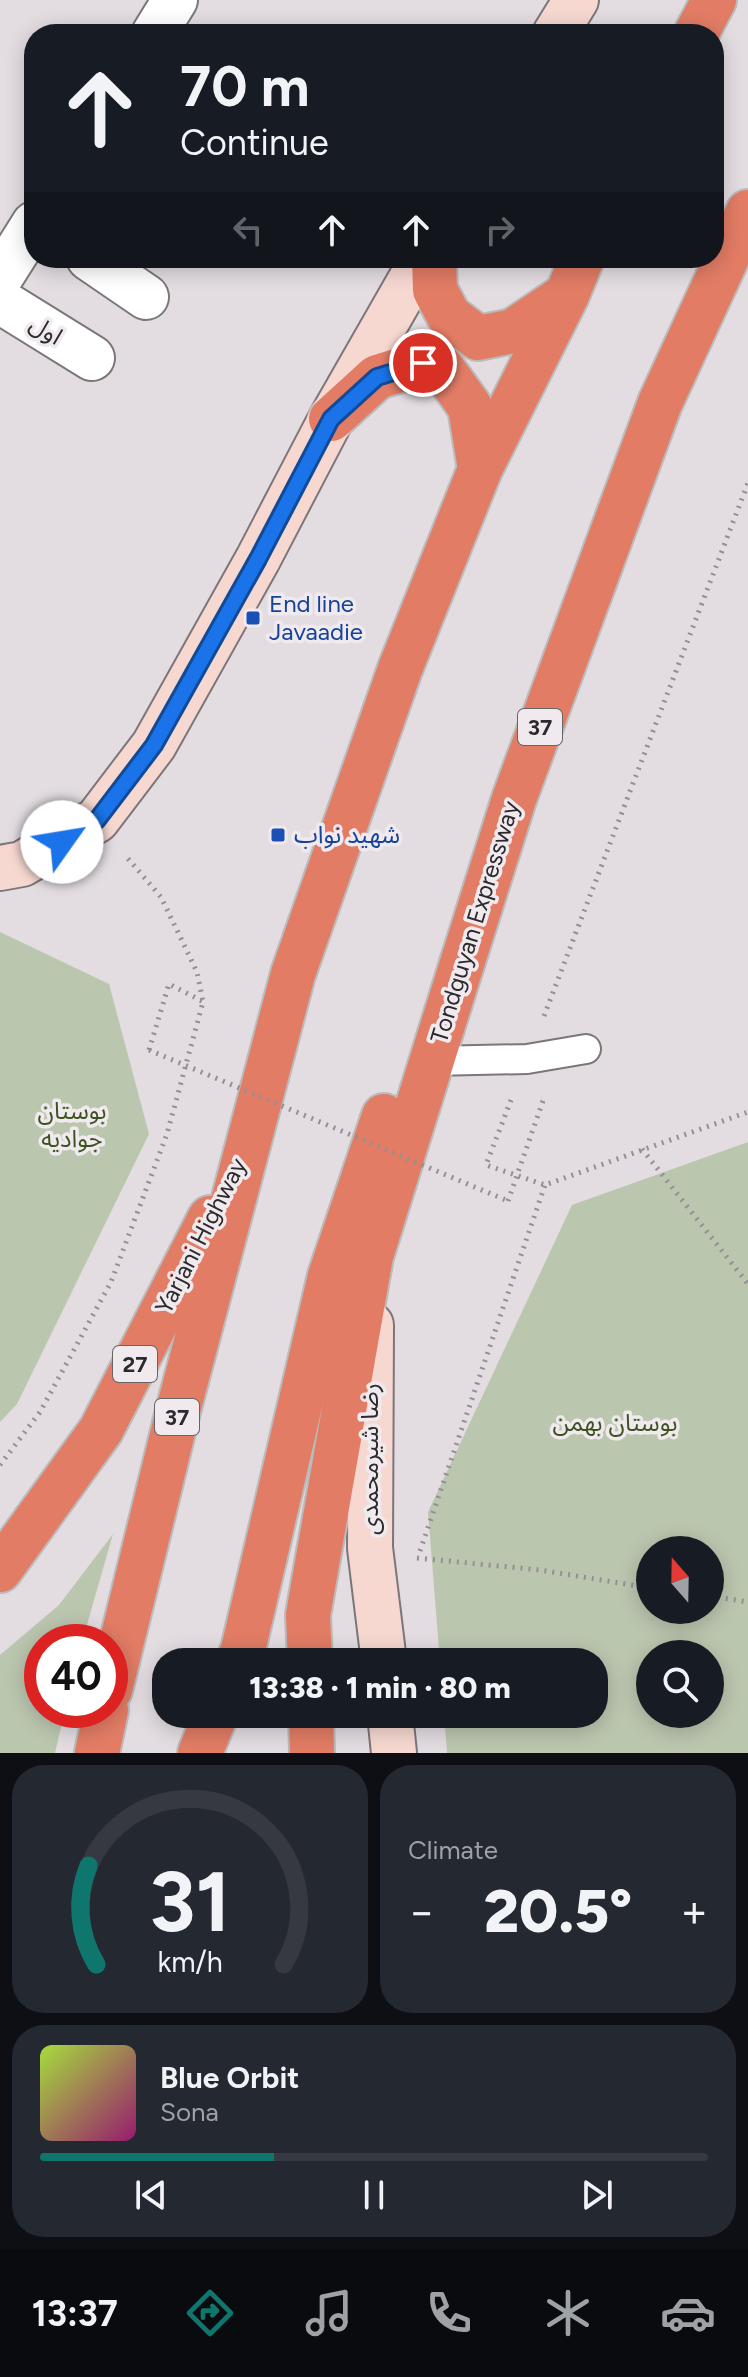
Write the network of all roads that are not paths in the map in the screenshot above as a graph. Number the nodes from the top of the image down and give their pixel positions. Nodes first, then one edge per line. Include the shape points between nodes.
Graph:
1 (175, 0) edge
2 (576, 0) edge
3 (714, 0) edge
4 (160, 24) edge
5 (561, 24) edge
6 (701, 24) edge
7 (748, 212) edge
8 (24, 240) edge
9 (724, 264) edge
10 (104, 268) edge
11 (417, 268) edge
12 (434, 268) edge
13 (722, 268) edge
14 (574, 277) edge
15 (0, 278) edge
16 (146, 297) dead end
17 (0, 301) edge
18 (92, 358) dead end
19 (331, 419) junction
20 (480, 469) junction
21 (0, 868) edge
22 (460, 970) junction
23 (586, 1049) dead end
24 (431, 1061) junction
25 (247, 1145) junction
26 (371, 1256) junction
27 (0, 1570) edge
28 (126, 1624) edge
29 (243, 1648) edge
30 (309, 1648) edge
31 (382, 1648) edge
32 (102, 1728) edge
33 (210, 1728) edge
34 (311, 1728) edge
35 (391, 1728) edge
36 (97, 1753) edge
37 (200, 1753) edge
38 (312, 1753) edge
39 (394, 1753) edge

1 - 4 street
2 - 5 street
3 - 6 highway
7 - 9 highway, Tondguyan Expressway / 37
8 - 15 street
10 - 16 street
11 - 19 street
12 - 14 highway via 435,290 449,316 478,338 513,331
13 - 22 highway, Tondguyan Expressway / 37 via 660,403 514,799
14 - 20 highway, 37
17 - 18 street, اول
19 - 20 highway via 377,377 423,363 442,368 470,407
19 - 21 street via 154,745 97,820 22,864
20 - 25 highway, 37 via 400,669 293,974
22 - 24 highway, Tondguyan Expressway / 37
22 - 29 highway via 389,1102 330,1276
23 - 24 lane via 527,1059
24 - 26 highway, Tondguyan Expressway / 37
25 - 27 highway, Yarjani Highway / 27 via 101,1430
25 - 28 highway, 37
26 - 30 highway, Tondguyan Expressway / 37 via 308,1615
26 - 31 street, رضا شیرمحمدی via 370,1548
32 - 36 highway
33 - 37 highway
34 - 38 highway
35 - 39 street

